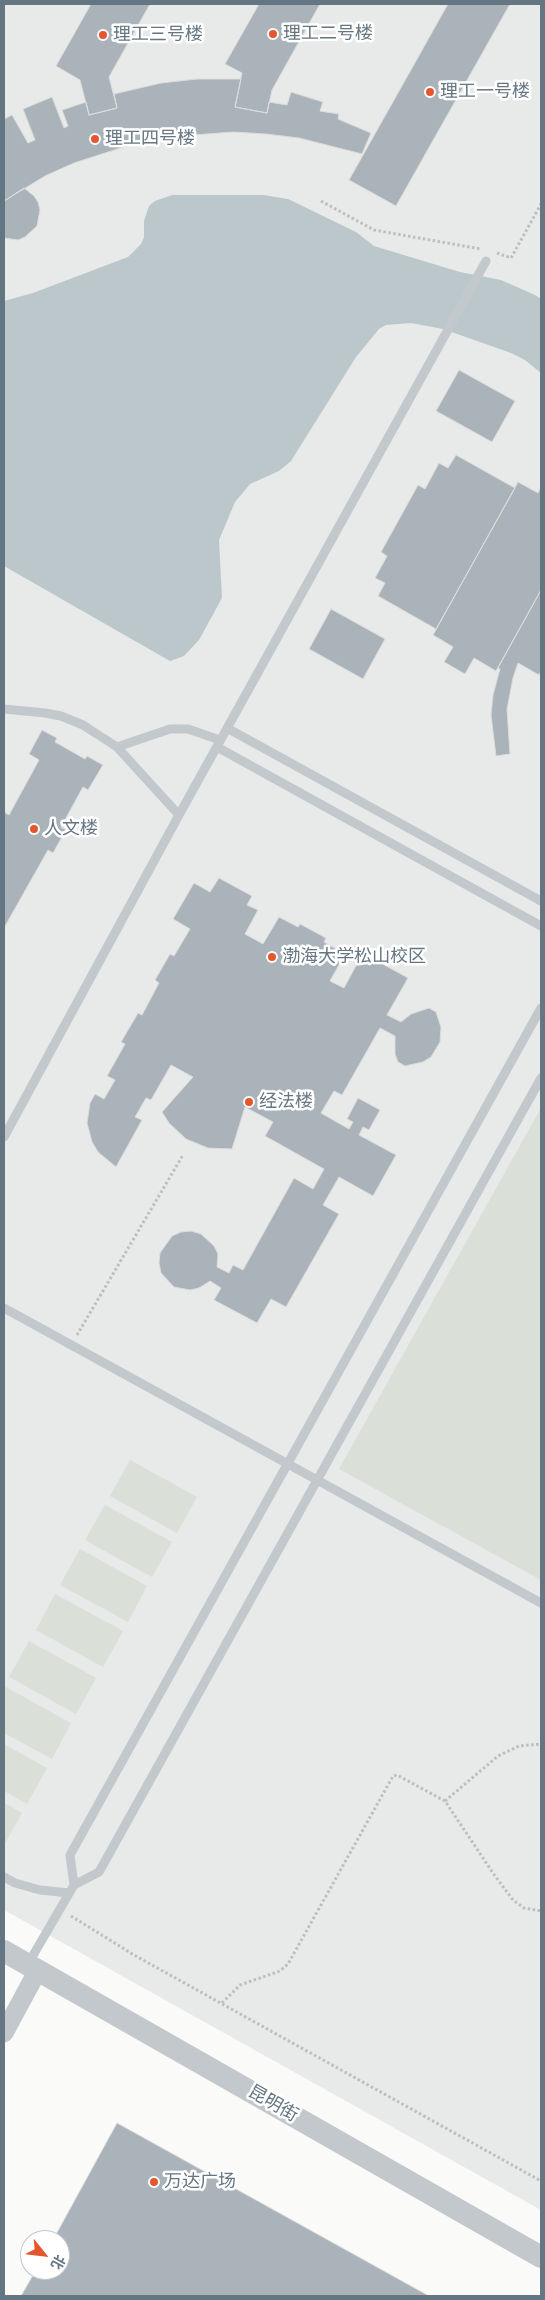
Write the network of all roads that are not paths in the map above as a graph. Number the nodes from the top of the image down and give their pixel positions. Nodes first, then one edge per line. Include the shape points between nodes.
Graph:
1 (486, 260) dead end
2 (4, 709) edge
3 (227, 728) junction
4 (219, 743) junction
5 (117, 747) junction
6 (179, 815) junction
7 (541, 901) edge
8 (541, 926) edge
9 (541, 1008) edge
10 (541, 1078) edge
11 (4, 1137) edge
12 (4, 1308) edge
13 (288, 1464) junction
14 (318, 1480) junction
15 (541, 1603) edge
16 (4, 1877) edge
17 (71, 1889) junction
18 (4, 1951) edge
19 (33, 1967) junction
20 (4, 2033) edge
21 (541, 2257) edge

1 - 3 lane
2 - 5 lane via 61,716
3 - 4 lane
3 - 7 lane
4 - 5 lane via 188,729 170,729
4 - 6 lane
4 - 8 lane
5 - 6 lane
6 - 11 lane
9 - 13 lane
10 - 14 lane
12 - 13 lane
13 - 14 lane
13 - 17 lane via 70,1855
14 - 15 lane
14 - 17 lane via 100,1872
16 - 17 lane via 40,1890
17 - 19 lane
18 - 19 street, 昆明街
19 - 20 street
19 - 21 street, 昆明街

